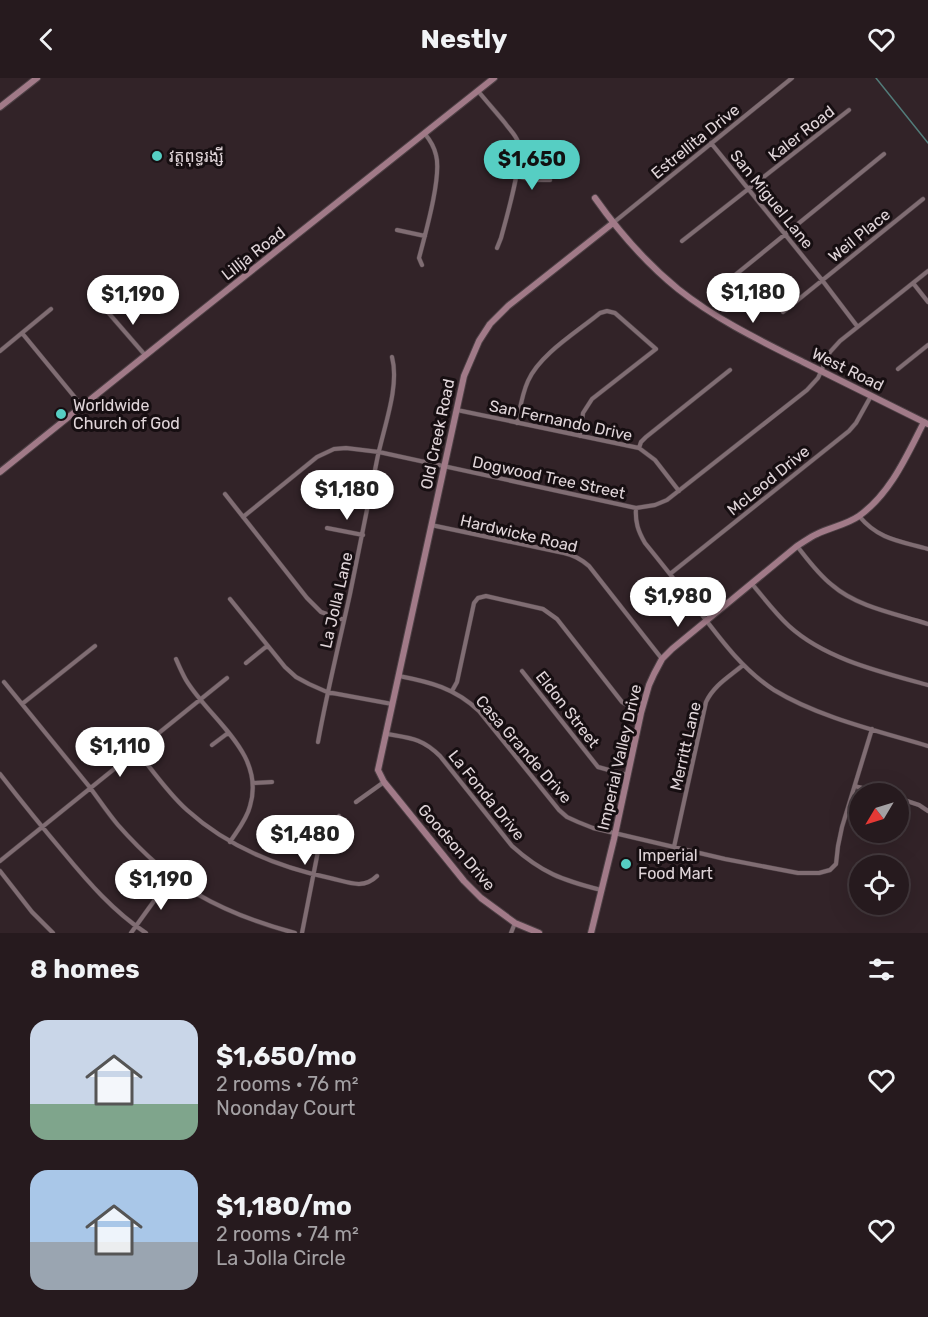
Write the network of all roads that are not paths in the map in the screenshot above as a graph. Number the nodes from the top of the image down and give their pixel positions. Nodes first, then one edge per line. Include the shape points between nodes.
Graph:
1 (37, 78) edge
2 (494, 78) edge
3 (792, 78) edge
4 (478, 91) junction
5 (0, 107) edge
6 (849, 110) dead end
7 (424, 134) junction
8 (711, 143) junction
9 (884, 154) dead end
10 (516, 176) junction
11 (550, 180) dead end
12 (749, 189) junction
13 (595, 198) dead end
14 (923, 199) dead end
15 (613, 223) junction
16 (397, 230) dead end
17 (785, 235) junction
18 (425, 236) junction
19 (682, 241) dead end
20 (497, 248) dead end
21 (422, 265) dead end
22 (928, 271) edge
23 (729, 279) dead end
24 (822, 280) junction
25 (913, 283) junction
26 (928, 302) edge
27 (51, 309) dead end
28 (106, 310) dead end
29 (783, 312) dead end
30 (857, 326) junction
31 (22, 333) junction
32 (928, 345) edge
33 (0, 351) edge
34 (145, 355) junction
35 (392, 357) dead end
36 (898, 369) dead end
37 (730, 370) dead end
38 (821, 371) junction
39 (871, 396) junction
40 (82, 406) junction
41 (457, 410) junction
42 (517, 423) junction
43 (926, 423) edge
44 (580, 436) junction
45 (639, 448) junction
46 (379, 452) junction
47 (444, 467) junction
48 (0, 472) edge
49 (679, 491) junction
50 (225, 494) dead end
51 (636, 508) junction
52 (859, 516) junction
53 (243, 517) junction
54 (431, 525) junction
55 (327, 528) dead end
56 (363, 535) junction
57 (797, 546) junction
58 (928, 548) edge
59 (670, 574) junction
60 (752, 584) junction
61 (230, 598) dead end
62 (344, 620) junction
63 (706, 621) junction
64 (928, 624) edge
65 (95, 646) dead end
66 (267, 646) junction
67 (176, 659) dead end
68 (662, 659) junction
69 (246, 663) dead end
70 (743, 666) junction
71 (522, 671) dead end
72 (399, 676) junction
73 (227, 678) dead end
74 (4, 682) dead end
75 (927, 684) edge
76 (452, 691) junction
77 (327, 692) junction
78 (201, 699) junction
79 (22, 704) junction
80 (393, 704) junction
81 (641, 713) junction
82 (872, 729) junction
83 (228, 733) junction
84 (387, 734) junction
85 (318, 742) dead end
86 (212, 745) dead end
87 (928, 746) edge
88 (137, 751) junction
89 (0, 774) edge
90 (627, 775) junction
91 (272, 782) dead end
92 (384, 782) junction
93 (253, 783) junction
94 (856, 783) edge
95 (91, 788) junction
96 (356, 802) dead end
97 (909, 802) edge
98 (849, 804) edge
99 (928, 811) edge
100 (339, 816) dead end
101 (42, 827) junction
102 (615, 833) junction
103 (230, 842) junction
104 (674, 847) junction
105 (0, 861) edge
106 (0, 871) edge
107 (315, 875) junction
108 (172, 876) junction
109 (377, 876) dead end
110 (601, 890) junction
111 (516, 923) junction
112 (136, 927) junction
113 (53, 933) edge
114 (131, 933) edge
115 (146, 933) edge
116 (295, 933) edge
117 (302, 933) edge
118 (511, 933) edge
119 (539, 933) edge
120 (591, 933) edge

1 - 5 street
2 - 4 street, Lillja Road
3 - 8 street, Estrellita Drive
4 - 7 street, Lillja Road
4 - 10 street via 518,143
6 - 12 street, Kaler Road
7 - 18 street via 433,146 437,165
7 - 34 street, Lillja Road
8 - 12 street, San Miguel Lane
8 - 15 street, Estrellita Drive
9 - 17 street
10 - 11 street
10 - 20 street
12 - 17 street, San Miguel Lane
12 - 19 street, Kaler Road
13 - 15 street, West Road
14 - 24 street, Weil Place
15 - 38 street, West Road via 659,272 697,303 739,330
15 - 41 street, Old Creek Road via 490,324 464,376
16 - 18 street
17 - 23 street
17 - 24 street, San Miguel Lane
18 - 21 street via 419,258
22 - 25 street, Dogwood Tree Street
24 - 29 street, Weil Place
24 - 30 street, San Miguel Lane
25 - 26 street
25 - 30 street, Dogwood Tree Street
27 - 31 street
28 - 34 street
30 - 38 street, Dogwood Tree Street via 830,352
31 - 33 street
31 - 40 street
32 - 36 street
34 - 40 street, Lillja Road
35 - 46 street, La Jolla Lane via 396,379
37 - 45 street via 646,437
38 - 39 street, West Road
38 - 49 street, Dogwood Tree Street via 807,390
39 - 43 street, West Road
39 - 59 street, McLeod Drive via 849,431
40 - 48 street, Lillja Road
41 - 42 street, San Fernando Drive
41 - 47 street, Old Creek Road
42 - 44 street, San Fernando Drive
42 - 44 street via 535,369 607,310 656,349 592,399 583,412
43 - 52 street, Imperial Valley Drive via 889,485
44 - 45 street, San Fernando Drive
45 - 49 street, San Fernando Drive via 655,460
46 - 47 street, Dogwood Tree Street
46 - 53 street, Dogwood Tree Street via 346,448 325,453
46 - 56 street, La Jolla Lane
47 - 51 street, Dogwood Tree Street
47 - 54 street, Old Creek Road
49 - 51 street, Dogwood Tree Street via 655,505
50 - 53 street
51 - 59 street via 639,532
52 - 57 street, Imperial Valley Drive
52 - 58 street via 885,537
53 - 62 street via 307,598 321,612
54 - 68 street, Hardwicke Road via 582,559
54 - 72 street, Old Creek Road
55 - 56 street
56 - 62 street, La Jolla Lane
57 - 60 street, Imperial Valley Drive
57 - 64 street via 821,576 846,596
59 - 63 street
60 - 63 street, Imperial Valley Drive
60 - 75 street via 789,626 820,648 875,670
61 - 66 street
62 - 77 street, La Jolla Lane
63 - 68 street, Imperial Valley Drive
63 - 70 street
65 - 79 street
66 - 69 street
66 - 77 street via 296,677
67 - 78 street
68 - 81 street, Imperial Valley Drive
70 - 82 street via 805,706
70 - 104 street, Merritt Lane via 717,686 706,702
71 - 90 street, Eldon Street via 598,766
72 - 76 street, Casa Grande Drive
72 - 80 street, Old Creek Road
73 - 78 street
74 - 79 street
76 - 81 street via 474,603 486,596 550,613 622,702
76 - 102 street, Casa Grande Drive via 479,711 567,817
77 - 80 street
77 - 85 street, La Jolla Lane
78 - 83 street
78 - 88 street
79 - 95 street
80 - 84 street, Old Creek Road
81 - 90 street, Imperial Valley Drive
82 - 87 street
82 - 94 street
83 - 86 street
83 - 93 street via 249,763
84 - 92 street, Old Creek Road via 378,770
84 - 110 street, La Fonda Drive via 417,739 432,748 512,846 540,869
88 - 95 street
88 - 103 street via 187,810
89 - 101 street
90 - 102 street, Imperial Valley Drive
91 - 93 street
92 - 96 street
92 - 111 street, Goodson Drive via 464,881
93 - 103 street via 250,808
95 - 101 street
95 - 108 street via 139,848
97 - 99 street
98 - 104 street, Casa Grande Drive via 836,864 819,873 798,873
100 - 107 street via 321,841
101 - 105 street
101 - 112 street via 90,884
102 - 104 street, Casa Grande Drive
102 - 110 street, Imperial Valley Drive
103 - 107 street
106 - 113 street
107 - 109 street via 362,885
107 - 117 street
108 - 112 street
108 - 116 street via 222,907
110 - 120 street, Imperial Valley Drive
111 - 118 street
111 - 119 street, Goodson Drive
112 - 114 street
112 - 115 street

